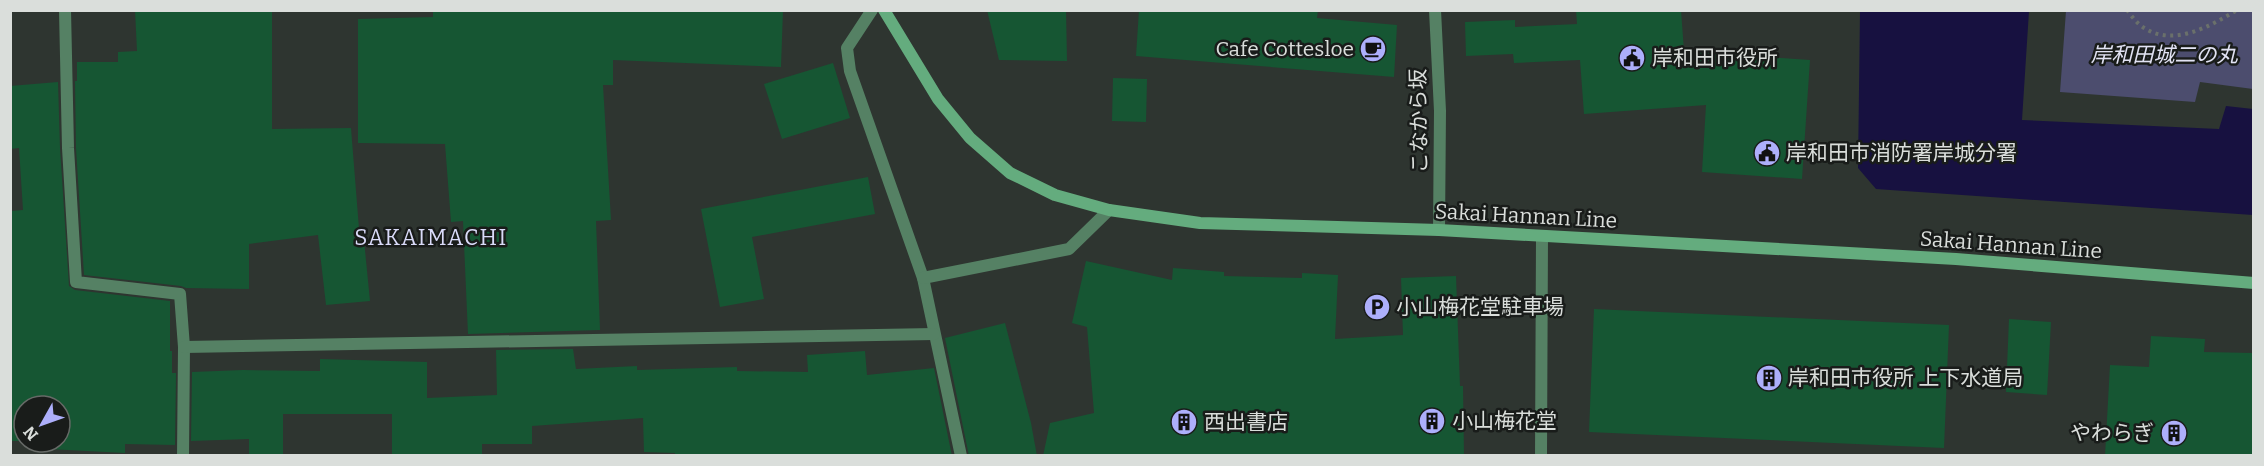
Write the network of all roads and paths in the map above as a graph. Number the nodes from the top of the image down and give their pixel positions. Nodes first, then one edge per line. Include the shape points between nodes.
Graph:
1 (65, 10) edge
2 (872, 10) edge
3 (884, 10) edge
4 (1435, 10) edge
5 (2127, 10) edge
6 (2237, 10) edge
7 (1109, 210) junction
8 (1439, 230) junction
9 (1542, 237) junction
10 (923, 278) junction
11 (2253, 284) edge
12 (934, 334) junction
13 (184, 347) junction
14 (183, 456) edge
15 (962, 456) edge
16 (1541, 456) edge

1 - 13 street via 76,282 180,294
2 - 10 street via 847,48 850,71
3 - 7 main road, Sakai Hannan Line via 938,99 970,138 1010,173 1055,195
4 - 8 street, こなから坂 via 1440,111
5 - 6 path via 2139,25 2160,36 2211,26
7 - 8 main road, Sakai Hannan Line via 1200,223
7 - 10 street via 1069,249
8 - 9 main road, Sakai Hannan Line
9 - 11 main road, Sakai Hannan Line via 1956,259
9 - 16 street
10 - 12 street
12 - 13 street
12 - 15 street
13 - 14 street

